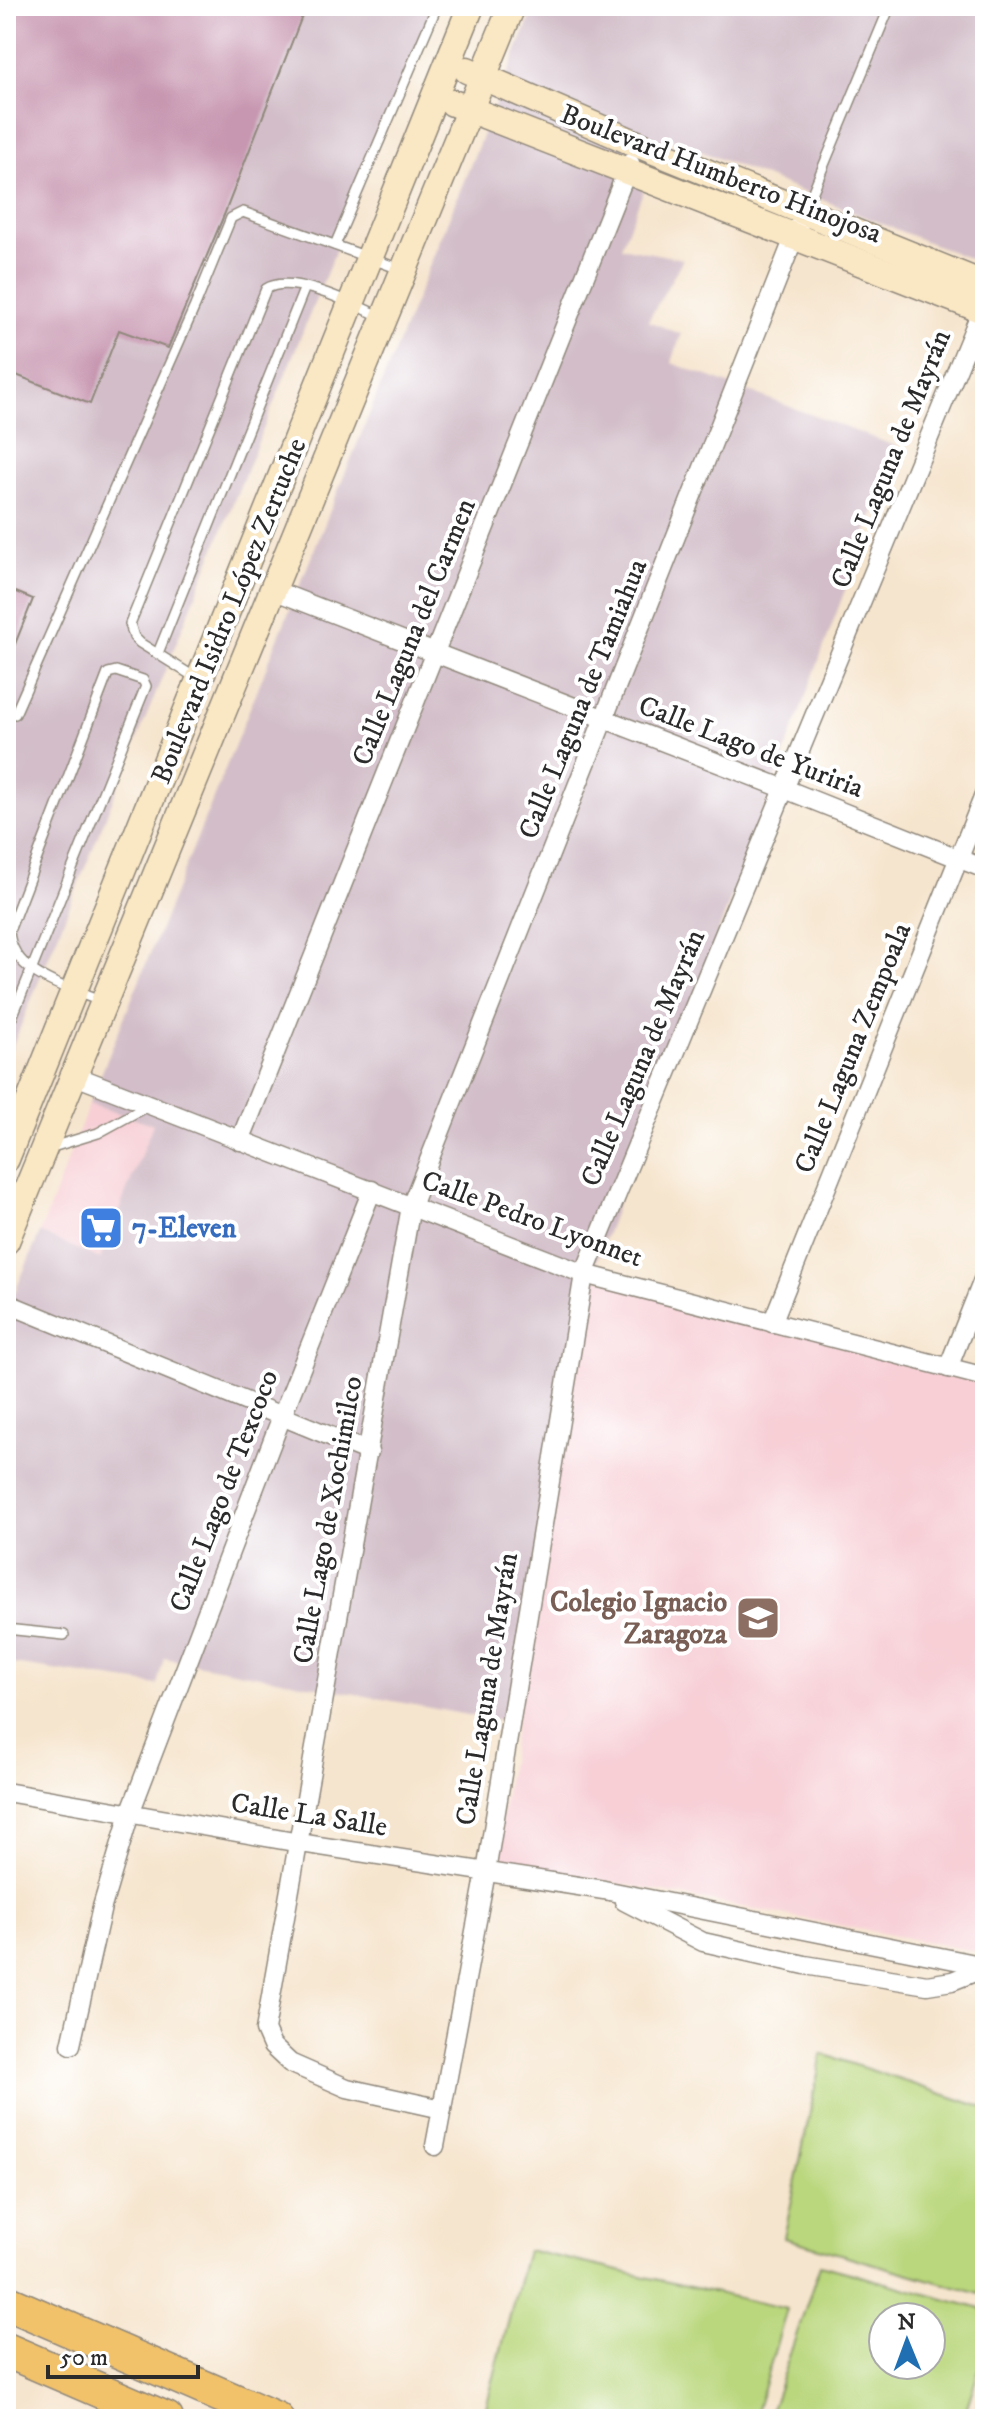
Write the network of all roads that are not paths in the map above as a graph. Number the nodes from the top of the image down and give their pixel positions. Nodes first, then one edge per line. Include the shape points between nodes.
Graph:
1 (437, 6) edge
2 (471, 6) edge
3 (512, 6) edge
4 (890, 6) edge
5 (447, 62) junction
6 (482, 76) junction
7 (434, 96) junction
8 (469, 109) junction
9 (637, 144) junction
10 (627, 172) junction
11 (804, 211) junction
12 (795, 237) junction
13 (335, 245) junction
14 (370, 258) junction
15 (404, 270) junction
16 (305, 287) junction
17 (984, 302) edge
18 (351, 304) junction
19 (384, 318) junction
20 (273, 590) junction
21 (158, 653) junction
22 (436, 653) junction
23 (199, 680) junction
24 (15, 714) dead end
25 (605, 720) junction
26 (785, 789) junction
27 (985, 793) edge
28 (958, 859) junction
29 (985, 869) edge
30 (101, 925) junction
31 (129, 937) junction
32 (31, 971) junction
33 (74, 991) junction
34 (103, 1003) junction
35 (17, 1005) junction
36 (6, 1007) edge
37 (6, 1032) edge
38 (73, 1075) junction
39 (149, 1105) junction
40 (240, 1141) junction
41 (42, 1150) junction
42 (6, 1159) edge
43 (372, 1190) junction
44 (411, 1206) junction
45 (6, 1241) edge
46 (584, 1274) junction
47 (985, 1275) edge
48 (6, 1303) edge
49 (772, 1323) junction
50 (948, 1368) junction
51 (985, 1377) edge
52 (282, 1416) junction
53 (369, 1452) junction
54 (6, 1629) edge
55 (64, 1635) dead end
56 (6, 1792) edge
57 (130, 1813) junction
58 (300, 1843) junction
59 (486, 1872) junction
60 (604, 1890) junction
61 (985, 1967) edge
62 (71, 2045) dead end
63 (442, 2109) junction
64 (435, 2146) dead end
65 (6, 2302) edge
66 (6, 2350) edge
67 (166, 2419) edge
68 (276, 2419) edge

1 - 13 lane
2 - 5 main road, Boulevard Isidro López Zertuche
3 - 6 main road, Boulevard Isidro López Zertuche
4 - 11 lane
5 - 6 main road, Boulevard Humberto Hinojosa
5 - 7 main road, Boulevard Isidro López Zertuche
6 - 8 main road, Boulevard Isidro López Zertuche
6 - 9 main road, Boulevard Humberto Hinojosa
7 - 8 main road, Boulevard Humberto Hinojosa
7 - 14 main road, Boulevard Isidro López Zertuche
8 - 10 main road, Boulevard Humberto Hinojosa
8 - 15 main road, Boulevard Isidro López Zertuche
9 - 10 street, Calle Laguna del Carmen
9 - 11 main road, Boulevard Humberto Hinojosa
10 - 12 main road, Boulevard Humberto Hinojosa
10 - 22 street, Calle Laguna del Carmen
11 - 12 street, Calle Laguna de Tamiahua
11 - 17 main road, Boulevard Humberto Hinojosa
12 - 17 main road, Boulevard Humberto Hinojosa
12 - 25 street, Calle Laguna de Tamiahua
13 - 14 lane
13 - 24 lane via 243,212 231,218
14 - 15 lane
14 - 18 main road, Boulevard Isidro López Zertuche
15 - 19 main road, Boulevard Isidro López Zertuche
16 - 18 lane
16 - 21 lane
16 - 21 lane via 281,283 266,289 130,624 134,637
17 - 26 street, Calle Laguna de Mayrán
18 - 19 lane
18 - 23 main road, Boulevard Isidro López Zertuche
19 - 20 main road, Boulevard Isidro López Zertuche
20 - 22 street, Calle Lago de Yuriria
20 - 31 main road, Boulevard Isidro López Zertuche
21 - 23 lane
22 - 25 street, Calle Lago de Yuriria
22 - 40 street, Calle Laguna del Carmen
23 - 30 main road, Boulevard Isidro López Zertuche
25 - 26 street, Calle Lago de Yuriria
25 - 44 street, Calle Laguna de Tamiahua
26 - 28 street, Calle Lago de Yuriria
26 - 46 street, Calle Laguna de Mayrán
27 - 28 street, Calle Laguna Zempoala
28 - 29 street, Calle Lago de Yuriria
28 - 49 street, Calle Laguna Zempoala
30 - 31 main road
30 - 33 main road, Boulevard Isidro López Zertuche
31 - 34 main road, Boulevard Isidro López Zertuche
32 - 32 lane via 11,949 9,931 108,673 116,671 143,680 146,686
32 - 33 lane
32 - 35 lane
33 - 34 lane
33 - 42 main road, Boulevard Isidro López Zertuche
34 - 38 main road, Boulevard Isidro López Zertuche
35 - 36 lane
35 - 37 lane
38 - 39 street, Calle Pedro Lyonnet
38 - 41 main road, Boulevard Isidro López Zertuche
39 - 40 street, Calle Pedro Lyonnet
39 - 41 lane via 98,1133
40 - 43 street, Calle Pedro Lyonnet
41 - 45 main road, Boulevard Isidro López Zertuche
43 - 44 street, Calle Pedro Lyonnet
43 - 52 street, Calle Lago de Texcoco
44 - 46 street, Calle Pedro Lyonnet
44 - 53 street, Calle Lago de Xochimilco
46 - 49 street, Calle Pedro Lyonnet
46 - 59 street, Calle Laguna de Mayrán
47 - 50 street
48 - 52 street
49 - 50 street, Calle Pedro Lyonnet
50 - 51 street, Calle Pedro Lyonnet
52 - 53 street
52 - 57 street, Calle Lago de Texcoco
53 - 58 street, Calle Lago de Xochimilco
54 - 55 lane
56 - 57 street, Calle La Salle
57 - 58 street, Calle La Salle
57 - 62 street, Calle Lago de Texcoco
58 - 59 street, Calle La Salle
58 - 63 street, Calle Lago de Xochimilco via 265,2030 272,2046 290,2063 347,2088
59 - 60 street, Calle La Salle
59 - 63 street, Calle Laguna de Mayrán
60 - 61 street, Calle La Salle
60 - 61 street, Calle La Salle via 703,1942 777,1959 927,1985
63 - 64 street, Calle Laguna de Mayrán
65 - 68 highway
66 - 67 highway

